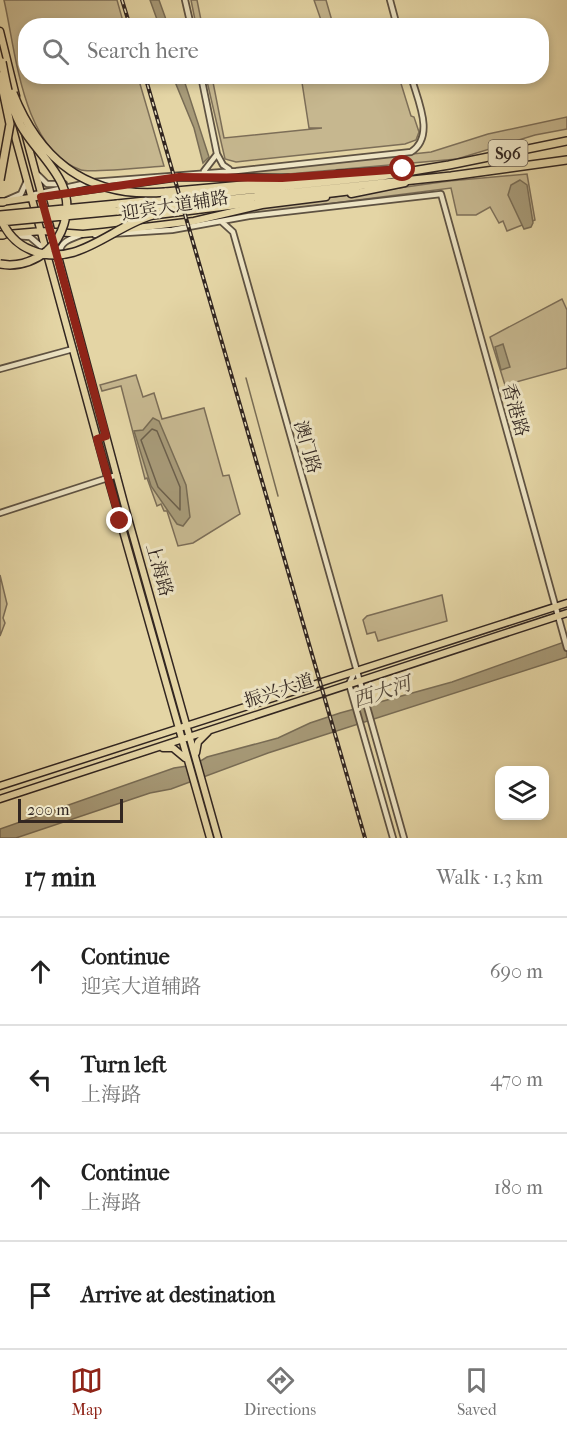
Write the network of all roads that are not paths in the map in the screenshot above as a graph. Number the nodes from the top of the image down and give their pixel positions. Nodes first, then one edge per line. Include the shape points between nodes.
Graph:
1 (186, 0) edge
2 (390, 0) edge
3 (189, 18) edge
4 (395, 18) edge
5 (0, 31) edge
6 (0, 54) edge
7 (2, 62) junction
8 (0, 77) edge
9 (203, 84) edge
10 (413, 84) edge
11 (0, 87) edge
12 (24, 127) junction
13 (16, 136) junction
14 (567, 141) edge
15 (216, 154) junction
16 (567, 160) edge
17 (0, 164) edge
18 (423, 170) junction
19 (203, 171) junction
20 (236, 171) junction
21 (382, 176) junction
22 (120, 179) junction
23 (423, 179) junction
24 (0, 180) edge
25 (40, 195) junction
26 (32, 197) junction
27 (1, 202) edge
28 (117, 207) junction
29 (0, 216) edge
30 (237, 219) junction
31 (0, 222) edge
32 (222, 222) junction
33 (42, 231) junction
34 (233, 232) junction
35 (51, 233) junction
36 (83, 234) junction
37 (1, 235) edge
38 (0, 264) edge
39 (68, 295) junction
40 (59, 297) junction
41 (73, 349) junction
42 (0, 369) edge
43 (106, 436) junction
44 (97, 439) junction
45 (117, 475) junction
46 (108, 477) junction
47 (0, 513) edge
48 (128, 518) junction
49 (120, 521) junction
50 (567, 603) edge
51 (556, 606) junction
52 (567, 613) edge
53 (558, 616) junction
54 (567, 648) edge
55 (356, 669) junction
56 (359, 680) junction
57 (349, 684) junction
58 (172, 704) junction
59 (182, 710) junction
60 (175, 714) junction
61 (202, 720) junction
62 (187, 725) junction
63 (178, 728) junction
64 (208, 730) junction
65 (159, 734) junction
66 (190, 736) junction
67 (182, 739) junction
68 (161, 746) junction
69 (148, 750) junction
70 (186, 755) junction
71 (196, 757) junction
72 (189, 764) junction
73 (0, 786) edge
74 (0, 799) edge
75 (210, 838) edge
76 (218, 838) edge
77 (393, 838) edge
78 (404, 838) edge

1 - 3 street
2 - 4 street
5 - 12 main road, 上海路
6 - 7 highway, bridge
7 - 21 highway, bridge via 31,132 60,163 85,180 112,189 165,192 334,176
7 - 38 highway, bridge via 17,118 60,179 67,211 63,227 50,248 29,262
8 - 17 highway, bridge via 7,114 6,144
8 - 24 highway, bridge via 10,124
9 - 15 street
10 - 20 street via 424,127 423,140 411,152
11 - 13 main road, 上海路
12 - 22 street via 44,183 51,186
12 - 25 main road, 上海路
13 - 26 main road, 上海路
13 - 27 street via 26,186 21,194
14 - 18 highway, S96
15 - 19 street
15 - 20 street via 223,165
16 - 23 highway, S96
18 - 21 highway
18 - 25 main road, 迎宾大道辅路 via 282,178 179,177
19 - 20 street
19 - 22 street
21 - 28 highway
22 - 25 street
23 - 28 highway
23 - 29 highway, bridge via 153,215 125,225 78,252 52,256 17,242
23 - 36 main road, 迎宾大道辅路 via 262,205 194,221
25 - 26 main road, 迎宾大道辅路
25 - 35 main road, 上海路
26 - 27 main road, 迎宾大道辅路
26 - 33 main road, 上海路
28 - 29 highway, bridge
28 - 31 highway, bridge
30 - 32 street
30 - 34 street
30 - 51 street, 香港路 via 441,194
32 - 34 street
32 - 36 street via 172,230
33 - 35 main road, 迎宾大道辅路
33 - 37 main road, 迎宾大道辅路
33 - 40 main road, 上海路
34 - 55 street, 澳门路
35 - 36 main road, 迎宾大道辅路
35 - 39 main road, 上海路
36 - 39 street via 65,242 59,251
37 - 40 street via 30,237 42,245
39 - 43 main road, 上海路
40 - 41 main road, 上海路
41 - 42 street
41 - 44 main road, 上海路
43 - 44 main road
43 - 45 main road, 上海路
44 - 46 main road, 上海路
45 - 46 street
45 - 48 main road, 上海路
46 - 47 street
46 - 49 main road, 上海路
48 - 49 main road via 122,516
48 - 59 main road, 上海路
49 - 58 main road, 上海路
50 - 51 main road, 振兴大道
51 - 53 street, 香港路
51 - 55 main road, 振兴大道
52 - 53 main road, 振兴大道
53 - 54 street, 香港路
53 - 56 main road, 振兴大道
55 - 56 street, 澳门路
55 - 57 street
55 - 61 main road, 振兴大道
56 - 57 main road, 振兴大道
56 - 78 street, 澳门路
57 - 64 main road, 振兴大道
57 - 77 street
58 - 60 main road, 上海路
58 - 65 main road via 171,724
59 - 60 main road
59 - 61 main road via 191,718
59 - 62 main road, 上海路
60 - 63 main road, 上海路
61 - 62 main road, 振兴大道
61 - 64 main road
62 - 63 main road, 振兴大道
62 - 66 main road, 上海路
63 - 65 main road, 振兴大道
63 - 67 main road, 上海路
64 - 66 main road, 振兴大道
64 - 71 main road via 198,742
65 - 68 main road via 164,739
65 - 73 main road, 振兴大道
66 - 67 main road, 振兴大道
66 - 71 main road, 上海路
67 - 68 main road, 振兴大道
67 - 70 main road, 上海路
68 - 69 main road, 振兴大道
69 - 72 main road via 173,748
69 - 74 main road, 振兴大道
70 - 71 main road via 192,753
70 - 72 main road, 上海路
71 - 76 main road, 上海路
72 - 75 main road, 上海路

